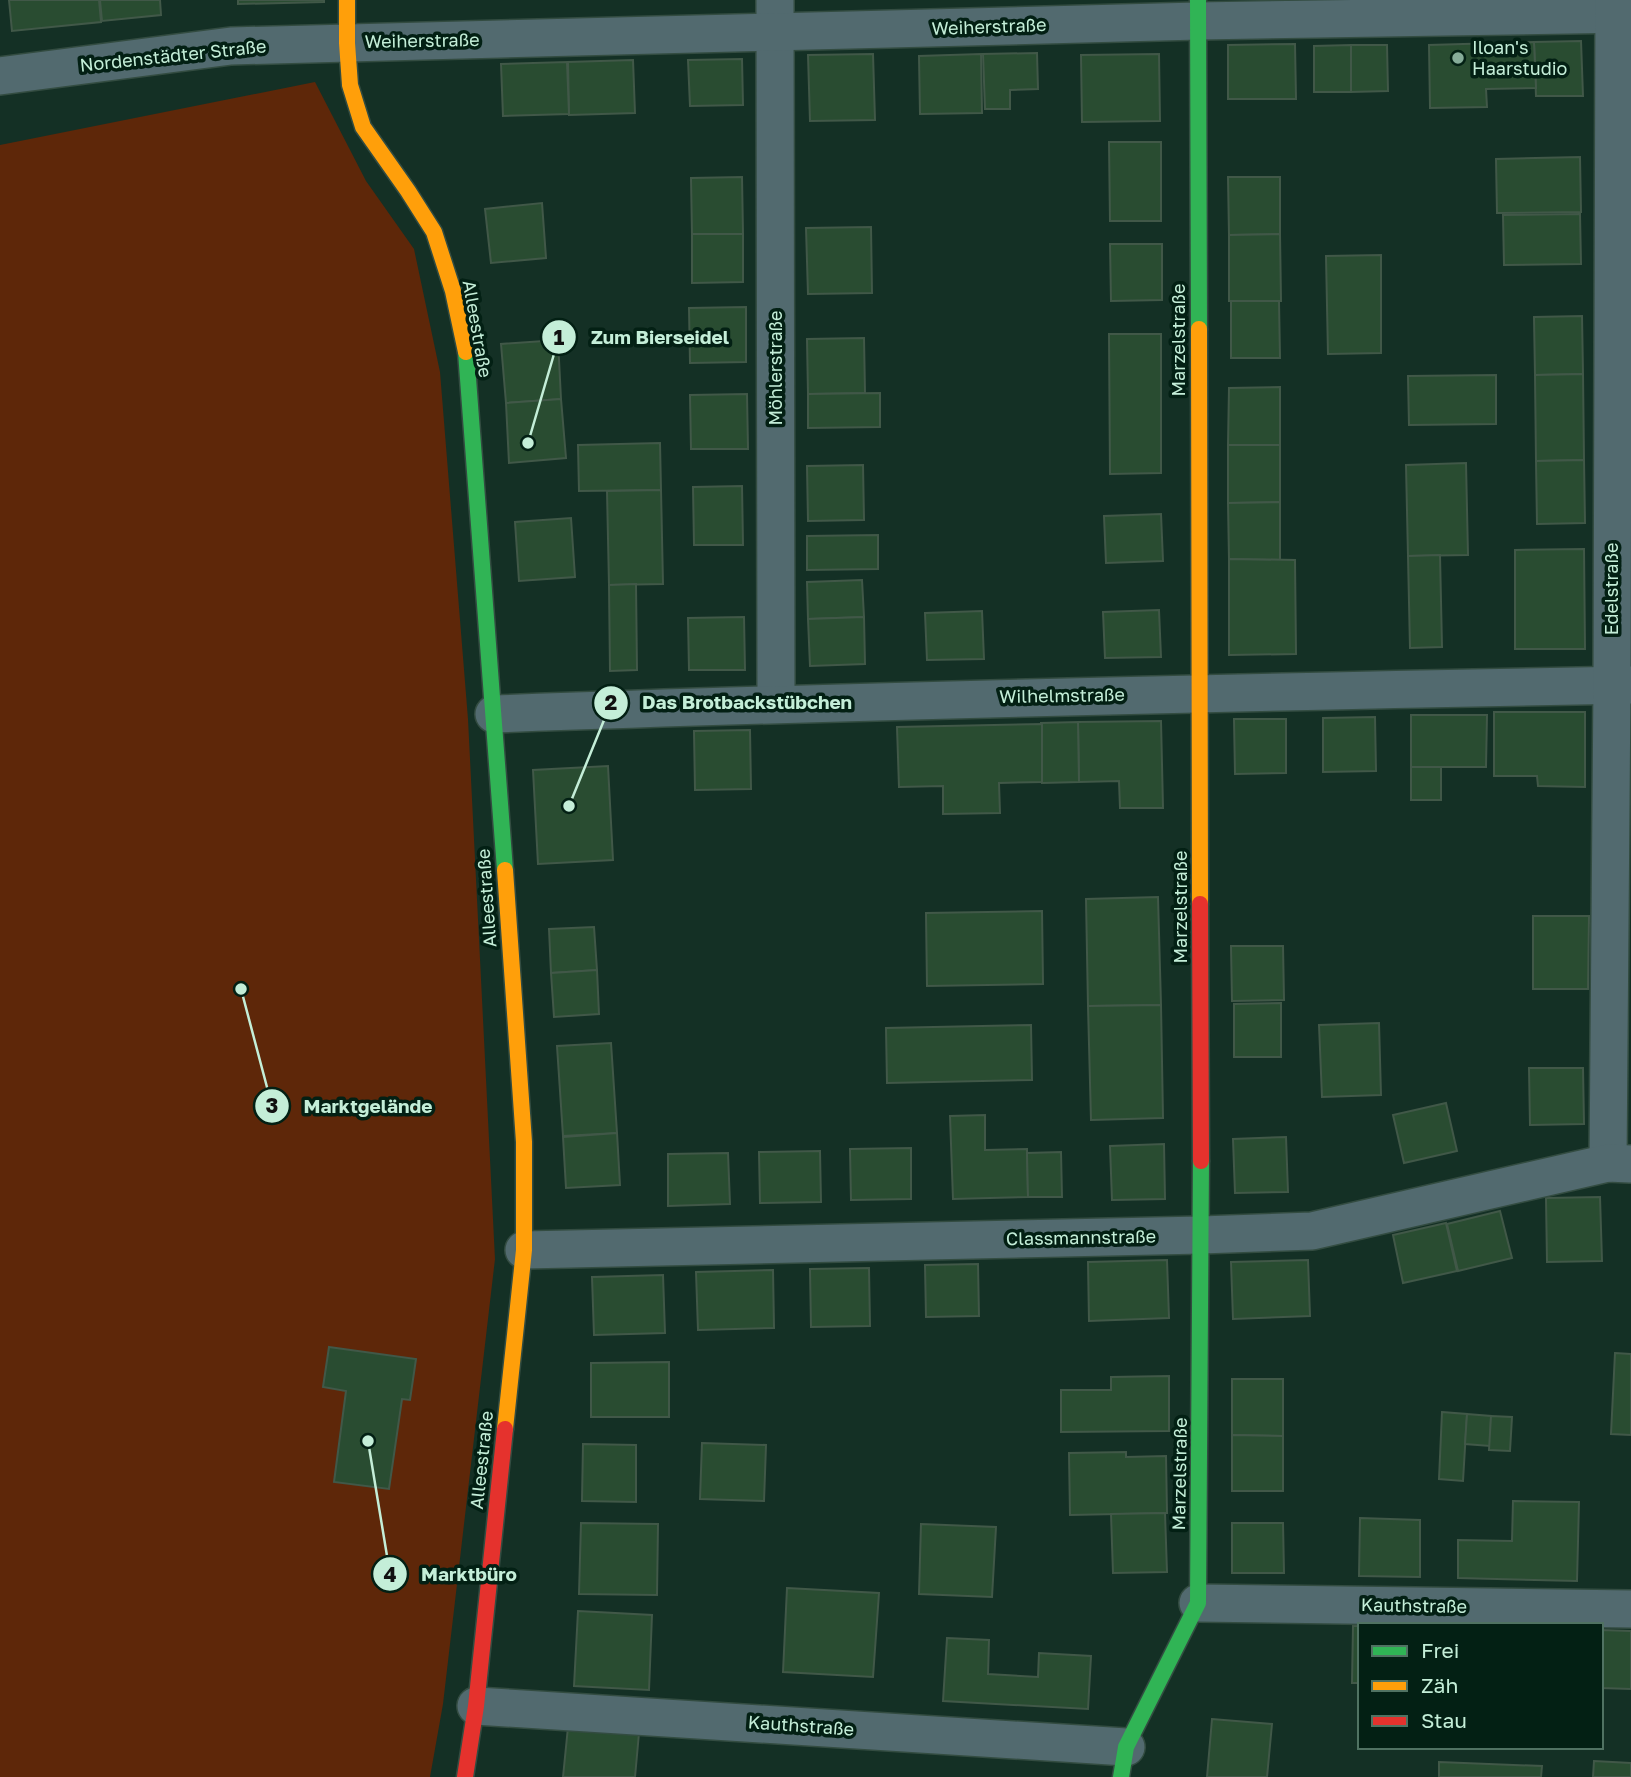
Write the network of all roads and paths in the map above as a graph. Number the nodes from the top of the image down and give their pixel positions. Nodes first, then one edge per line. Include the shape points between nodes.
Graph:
1 (347, 0) edge
2 (1620, 9) edge
3 (1198, 10) edge
4 (775, 16) edge
5 (347, 43) junction
6 (0, 76) edge
7 (1621, 685) edge
8 (1199, 693) junction
9 (776, 703) junction
10 (494, 714) junction
11 (1619, 1163) edge
12 (1201, 1235) junction
13 (524, 1250) junction
14 (1198, 1603) junction
15 (1631, 1609) edge
16 (476, 1706) junction
17 (1124, 1762) edge
18 (465, 1777) edge

1 - 5 street, Alleestraße
2 - 3 street, Weiherstraße
2 - 7 street, Edelstraße
3 - 4 street, Weiherstraße
3 - 8 street, Marzelstraße
4 - 5 street, Weiherstraße
4 - 9 street, Möhlerstraße
5 - 6 street, Nordenstädter Straße via 231,46
5 - 10 street, Alleestraße via 349,85 363,127 434,232 453,291 466,353
7 - 8 street, Wilhelmstraße
7 - 11 street, Edelstraße
8 - 9 street, Wilhelmstraße
8 - 12 street, Marzelstraße
9 - 10 street, Wilhelmstraße
10 - 13 street, Alleestraße via 524,1142
11 - 12 street, Classmannstraße via 1312,1231
12 - 13 street, Classmannstraße
12 - 14 street, Marzelstraße
13 - 16 street, Alleestraße
14 - 15 street, Kauthstraße
14 - 17 street, Marzelstraße
16 - 17 street, Kauthstraße
16 - 18 street, Alleestraße

